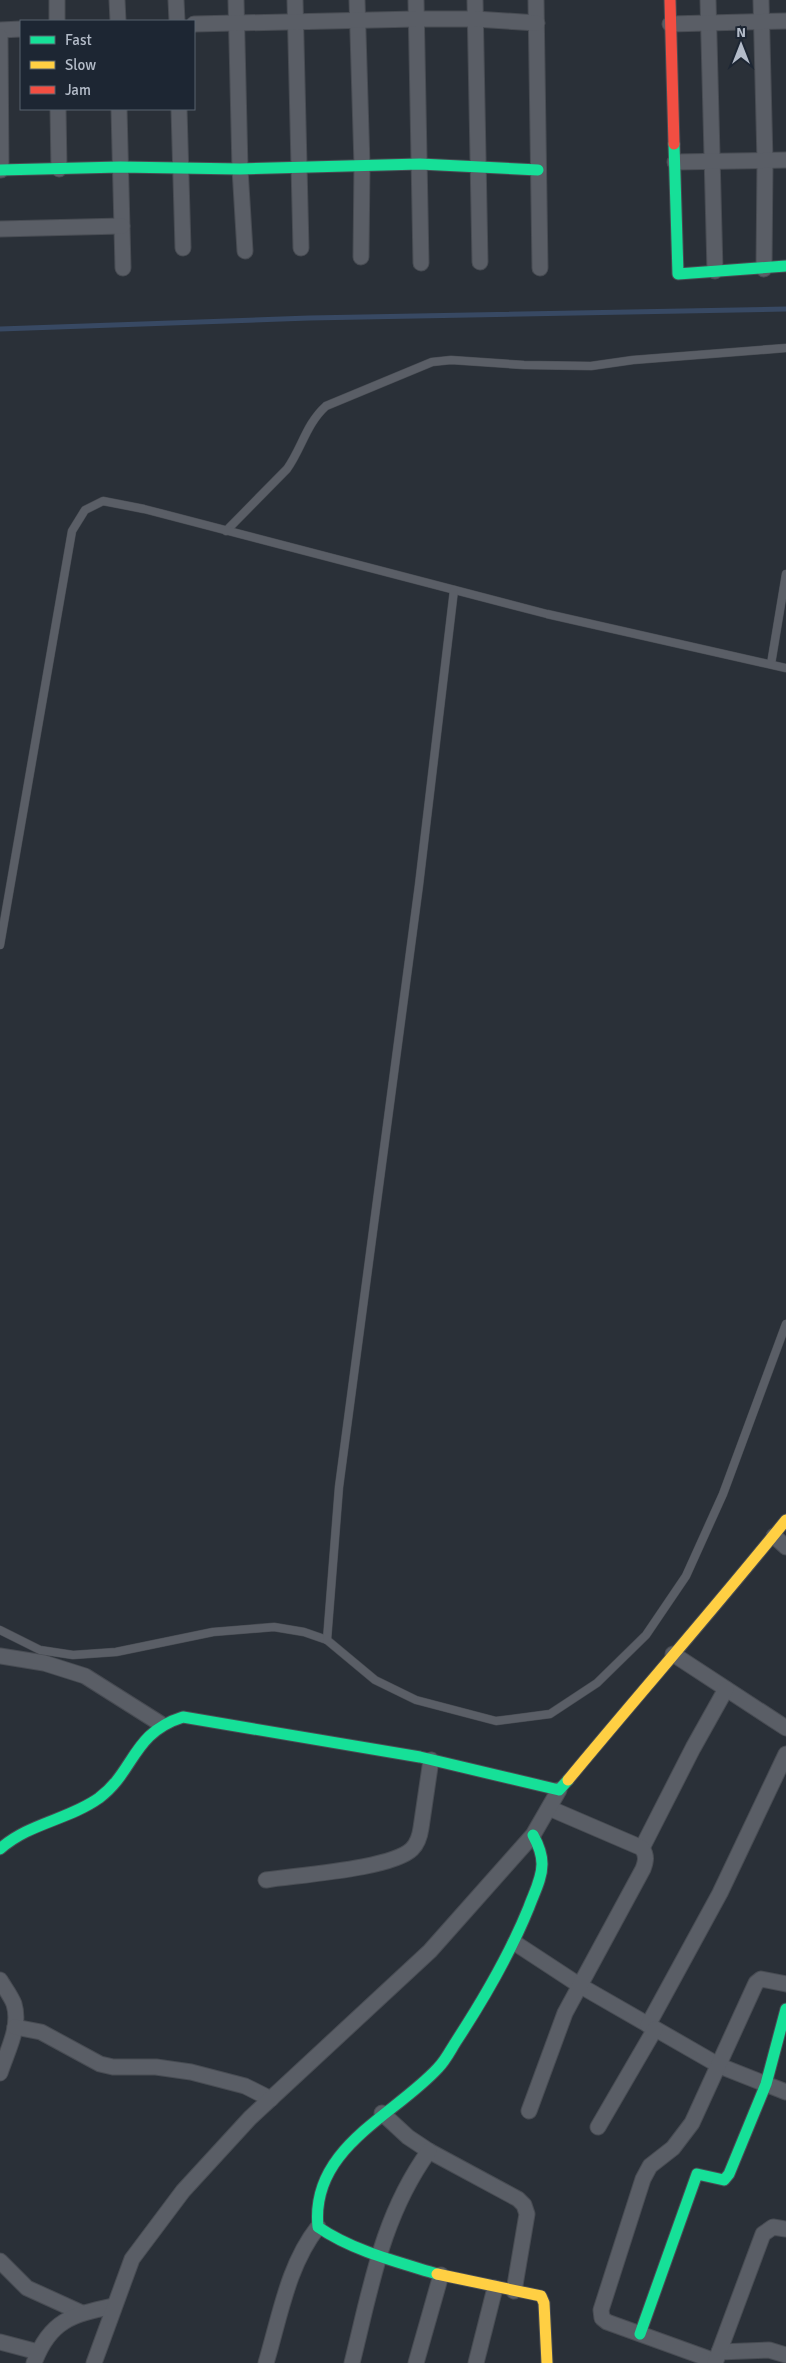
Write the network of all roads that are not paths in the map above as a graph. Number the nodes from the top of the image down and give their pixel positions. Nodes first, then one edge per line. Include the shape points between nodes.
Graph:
1 (56, 0) edge
2 (118, 0) edge
3 (176, 0) edge
4 (236, 0) edge
5 (295, 0) edge
6 (357, 0) edge
7 (416, 0) edge
8 (475, 0) edge
9 (536, 0) edge
10 (670, 0) edge
11 (708, 0) edge
12 (761, 0) edge
13 (416, 19) junction
14 (475, 19) junction
15 (57, 20) edge
16 (118, 20) edge
17 (177, 20) edge
18 (357, 20) junction
19 (762, 21) junction
20 (786, 21) edge
21 (236, 22) junction
22 (295, 22) junction
23 (537, 23) junction
24 (708, 23) junction
25 (195, 24) edge
26 (670, 24) junction
27 (20, 29) edge
28 (0, 30) edge
29 (0, 37) edge
30 (58, 110) edge
31 (119, 110) edge
32 (178, 110) edge
33 (786, 160) edge
34 (765, 161) junction
35 (675, 162) junction
36 (711, 162) junction
37 (420, 164) junction
38 (362, 165) junction
39 (478, 166) junction
40 (120, 167) junction
41 (59, 168) junction
42 (299, 168) junction
43 (181, 169) junction
44 (240, 169) junction
45 (1, 170) edge
46 (538, 170) junction
47 (122, 226) junction
48 (0, 229) edge
49 (183, 248) dead end
50 (301, 248) dead end
51 (246, 251) dead end
52 (361, 257) dead end
53 (480, 262) dead end
54 (421, 263) dead end
55 (786, 266) edge
56 (123, 268) dead end
57 (540, 268) dead end
58 (764, 268) junction
59 (714, 270) junction
60 (786, 348) edge
61 (226, 531) junction
62 (786, 574) edge
63 (454, 590) junction
64 (771, 664) junction
65 (786, 668) edge
66 (0, 945) edge
67 (786, 1324) edge
68 (786, 1520) edge
69 (774, 1536) junction
70 (786, 1547) edge
71 (0, 1630) edge
72 (327, 1640) junction
73 (673, 1654) junction
74 (0, 1656) edge
75 (726, 1689) junction
76 (161, 1724) junction
77 (786, 1728) edge
78 (786, 1754) edge
79 (431, 1760) junction
80 (559, 1790) junction
81 (548, 1808) junction
82 (533, 1835) junction
83 (642, 1848) junction
84 (0, 1849) edge
85 (266, 1880) dead end
86 (515, 1943) junction
87 (0, 1980) edge
88 (786, 1984) edge
89 (579, 1985) junction
90 (786, 2009) edge
91 (15, 2027) junction
92 (651, 2027) junction
93 (720, 2066) junction
94 (0, 2073) edge
95 (766, 2084) junction
96 (786, 2092) edge
97 (271, 2099) junction
98 (529, 2111) dead end
99 (382, 2113) junction
100 (598, 2127) dead end
101 (429, 2151) junction
102 (318, 2227) junction
103 (786, 2229) edge
104 (379, 2256) junction
105 (0, 2261) edge
106 (441, 2275) junction
107 (495, 2288) junction
108 (514, 2291) junction
109 (113, 2306) junction
110 (82, 2313) junction
111 (640, 2334) junction
112 (0, 2342) edge
113 (786, 2355) edge
114 (36, 2358) edge
115 (716, 2359) edge
116 (94, 2363) edge
117 (266, 2363) edge
118 (352, 2363) edge
119 (416, 2363) edge
120 (476, 2363) edge
121 (547, 2363) edge

1 - 15 street
2 - 16 street
3 - 17 street
4 - 21 street
5 - 22 street
6 - 18 street
7 - 13 street
8 - 14 street
9 - 23 street
10 - 26 street
11 - 24 street
12 - 19 street
13 - 14 street
13 - 18 street
13 - 37 street
14 - 23 street
14 - 39 street
18 - 22 street
18 - 38 street
19 - 20 street
19 - 24 street
19 - 34 street
21 - 22 street
21 - 25 street
21 - 44 street
22 - 42 street
23 - 46 street
24 - 26 street
24 - 36 street
26 - 35 street
27 - 28 street
29 - 45 street
30 - 41 street
31 - 40 street
32 - 43 street
33 - 34 street
34 - 36 street
34 - 58 street
35 - 36 street
35 - 59 street via 678,274
36 - 59 street
37 - 38 street
37 - 39 street
37 - 54 street
38 - 42 street
38 - 52 street
39 - 46 street
39 - 53 street
40 - 41 street
40 - 43 street
40 - 47 street
41 - 45 street
42 - 44 street
42 - 50 street
43 - 44 street
43 - 49 street
44 - 51 street
46 - 57 street
47 - 48 street
47 - 56 street
55 - 58 street
58 - 59 street
60 - 61 lane via 591,366 432,362 326,406 308,427 287,469
61 - 63 lane
61 - 66 lane via 103,501 85,510 72,531
62 - 64 lane
63 - 64 lane
63 - 72 lane via 339,1487
64 - 65 lane
67 - 72 lane via 723,1494 686,1576 646,1636 597,1683 550,1714 496,1721 408,1696 375,1680
68 - 69 street
69 - 70 street
69 - 73 street via 709,1616
71 - 72 lane via 40,1650 73,1655 116,1652 245,1628 274,1626
73 - 75 street
73 - 80 street
74 - 76 street via 44,1663 85,1676
75 - 77 street
75 - 83 street
76 - 79 street via 183,1717
76 - 84 street via 101,1797 76,1812 11,1837
78 - 92 street
79 - 80 street via 506,1775
79 - 85 street via 419,1839 412,1849 381,1862
80 - 81 street
81 - 82 street
81 - 83 street
82 - 86 street via 540,1848 542,1863 539,1880
82 - 97 street via 430,1951
83 - 89 street via 645,1854 643,1869
86 - 89 street
86 - 99 street via 489,1990 438,2068
87 - 91 street via 14,2003
88 - 93 street via 767,1980 756,1983
89 - 92 street
89 - 98 street via 562,2021
90 - 95 street
91 - 94 street
91 - 97 street via 41,2032 100,2064 190,2072 245,2086
92 - 93 street
92 - 100 street
93 - 95 street
93 - 111 street via 684,2135 650,2166 643,2179 601,2310 602,2318 607,2322
95 - 96 street
95 - 111 street via 730,2174 724,2180 697,2174
97 - 109 street via 183,2191 132,2259
99 - 101 street
99 - 102 street via 345,2146 330,2170 319,2201
101 - 104 street via 410,2176
101 - 108 street via 524,2205 527,2214
102 - 104 street
102 - 117 street via 295,2264
103 - 115 street via 773,2227 763,2234
104 - 106 street
104 - 118 street
105 - 110 street via 27,2288
106 - 107 street
106 - 119 street
107 - 108 street
107 - 120 street
108 - 121 street via 541,2296
109 - 110 street
109 - 116 street
110 - 114 street via 54,2327
111 - 115 street
112 - 114 street
113 - 115 street via 769,2350

